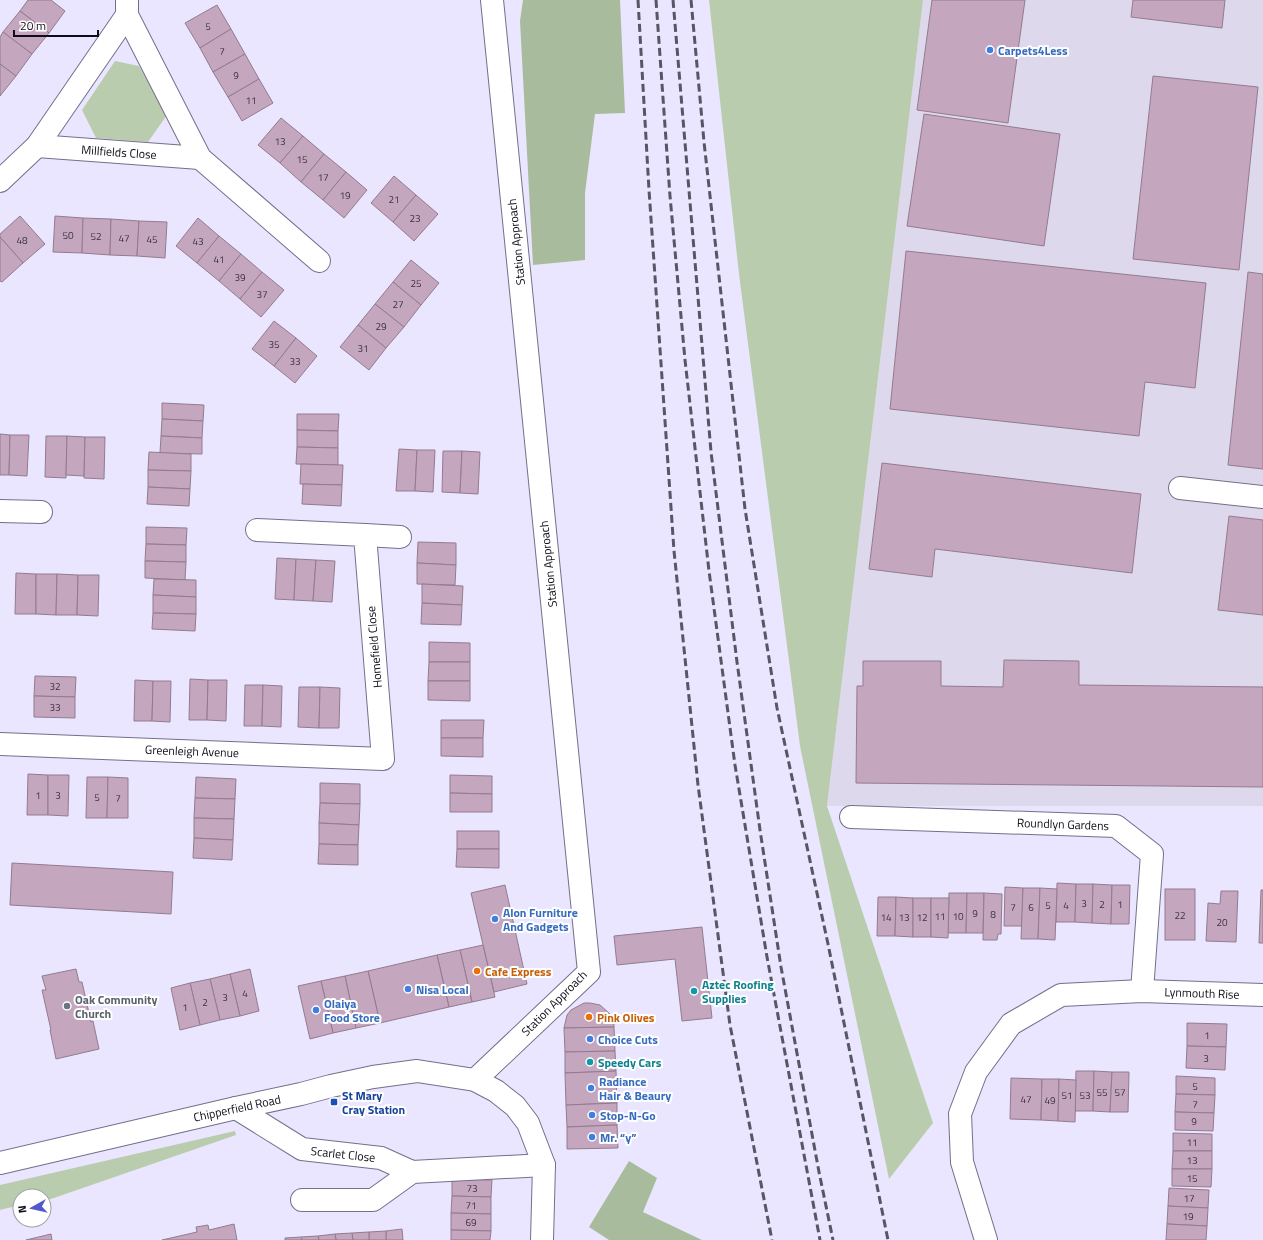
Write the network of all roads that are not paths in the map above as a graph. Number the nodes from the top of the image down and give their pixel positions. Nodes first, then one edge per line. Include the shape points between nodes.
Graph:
1 (492, 0) edge
2 (127, 8) edge
3 (37, 146) junction
4 (200, 158) junction
5 (0, 180) edge
6 (319, 261) dead end
7 (1180, 488) dead end
8 (1263, 497) edge
9 (0, 511) edge
10 (41, 512) dead end
11 (256, 530) dead end
12 (365, 535) junction
13 (400, 537) dead end
14 (0, 744) edge
15 (383, 759) joint
16 (851, 817) dead end
17 (1142, 991) junction
18 (1263, 995) edge
19 (475, 1080) junction
20 (236, 1108) junction
21 (0, 1163) edge
22 (544, 1166) junction
23 (412, 1172) junction
24 (302, 1200) dead end
25 (542, 1240) edge
26 (986, 1240) edge

1 - 19 street, Station Approach via 589,972
2 - 3 street
2 - 4 street
3 - 4 street, Millfields Close
3 - 5 street
4 - 6 street
7 - 8 street
9 - 10 street
11 - 12 street
12 - 13 street
12 - 15 street, Homefield Close
14 - 15 street, Greenleigh Avenue
16 - 17 street, Roundlyn Gardens via 1116,826 1152,854
17 - 18 street, Lynmouth Rise
17 - 26 street, Lynmouth Rise via 1061,995 1011,1024 976,1072 960,1114 962,1162
19 - 20 street, Chipperfield Road via 418,1071 373,1077
19 - 22 street, Chipperfield Road via 496,1091 515,1106 528,1123
20 - 21 street, Chipperfield Road
20 - 23 street, Scarlet Close via 302,1149 381,1158
22 - 23 street, Scarlet Close
22 - 25 street
23 - 24 street via 373,1200

